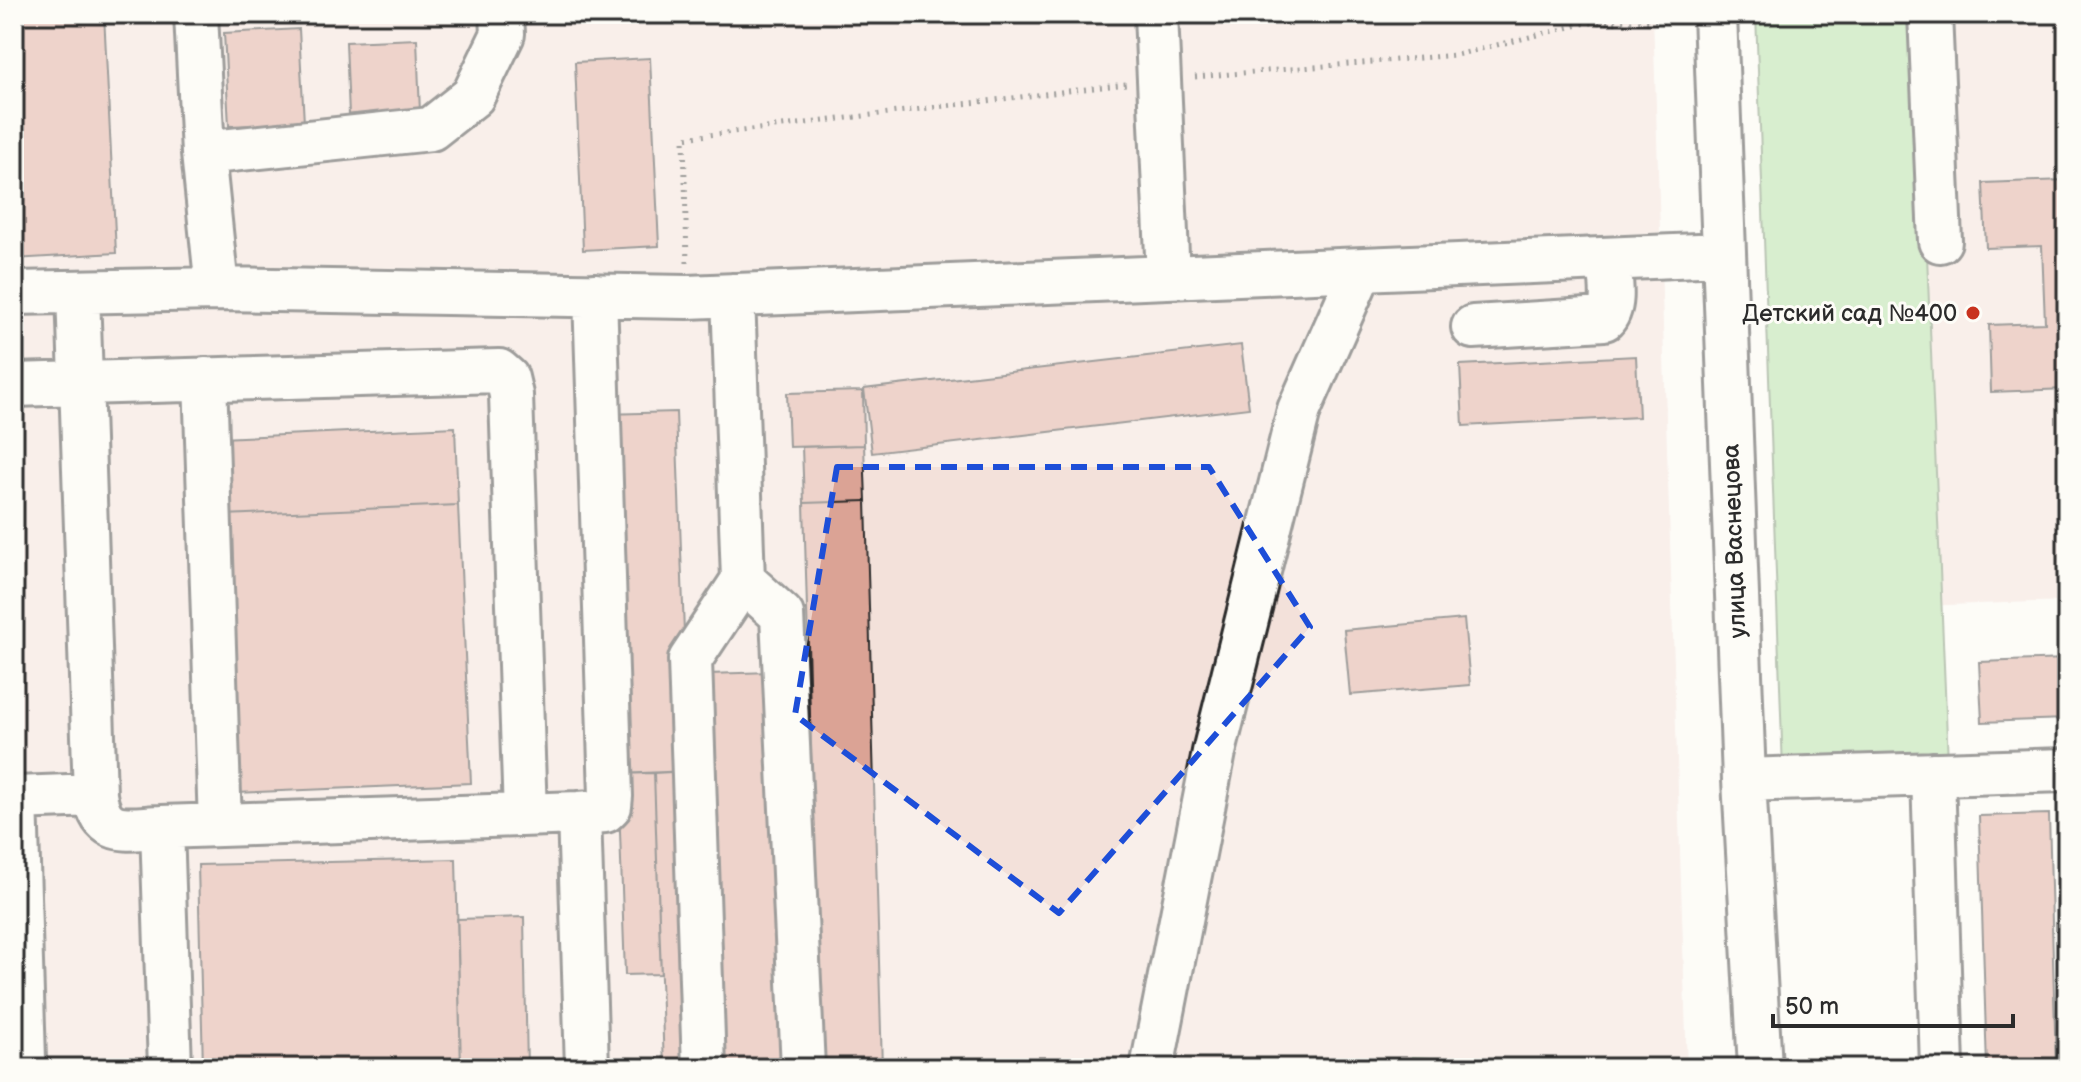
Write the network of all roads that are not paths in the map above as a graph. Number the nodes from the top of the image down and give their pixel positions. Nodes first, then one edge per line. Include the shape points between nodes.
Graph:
1 (196, 14) edge
2 (502, 14) edge
3 (1156, 14) edge
4 (1715, 14) edge
5 (1930, 14) edge
6 (203, 153) junction
7 (1940, 241) dead end
8 (1723, 254) junction
9 (1609, 259) junction
10 (1361, 270) junction
11 (1168, 277) junction
12 (217, 289) junction
13 (78, 292) junction
14 (14, 293) edge
15 (595, 295) junction
16 (733, 295) junction
17 (1473, 327) dead end
18 (205, 379) junction
19 (81, 383) junction
20 (14, 385) edge
21 (743, 580) junction
22 (2067, 770) edge
23 (1933, 774) junction
24 (1744, 780) junction
25 (95, 795) junction
26 (15, 797) edge
27 (579, 813) junction
28 (525, 815) junction
29 (220, 825) junction
30 (162, 827) junction
31 (24, 1060) dead end
32 (1152, 1066) edge
33 (170, 1068) edge
34 (587, 1068) edge
35 (704, 1068) edge
36 (803, 1068) edge
37 (1760, 1068) edge
38 (1942, 1068) edge

1 - 6 street
2 - 6 street via 503,34 473,96 431,129
3 - 11 street
4 - 8 street, улица Васнецова
5 - 7 street
6 - 12 street
8 - 9 street
8 - 24 street, улица Васнецова
9 - 10 street
9 - 17 street via 1611,304 1604,319
10 - 11 street
10 - 32 street via 1299,410 1214,752
11 - 16 street
12 - 13 street
12 - 15 street
13 - 14 street
13 - 19 street
15 - 16 street
15 - 27 street via 611,796 605,811
16 - 21 street
18 - 19 street
18 - 28 street via 485,370 507,378
18 - 29 street
19 - 20 street
19 - 25 street
21 - 35 street via 690,660
21 - 36 street via 782,615
22 - 23 street
23 - 24 street
23 - 38 street
24 - 37 street, улица Васнецова
25 - 26 street
25 - 30 street via 98,814 109,825
26 - 31 street
27 - 28 street
27 - 34 street
28 - 29 street
29 - 30 street
30 - 33 street

